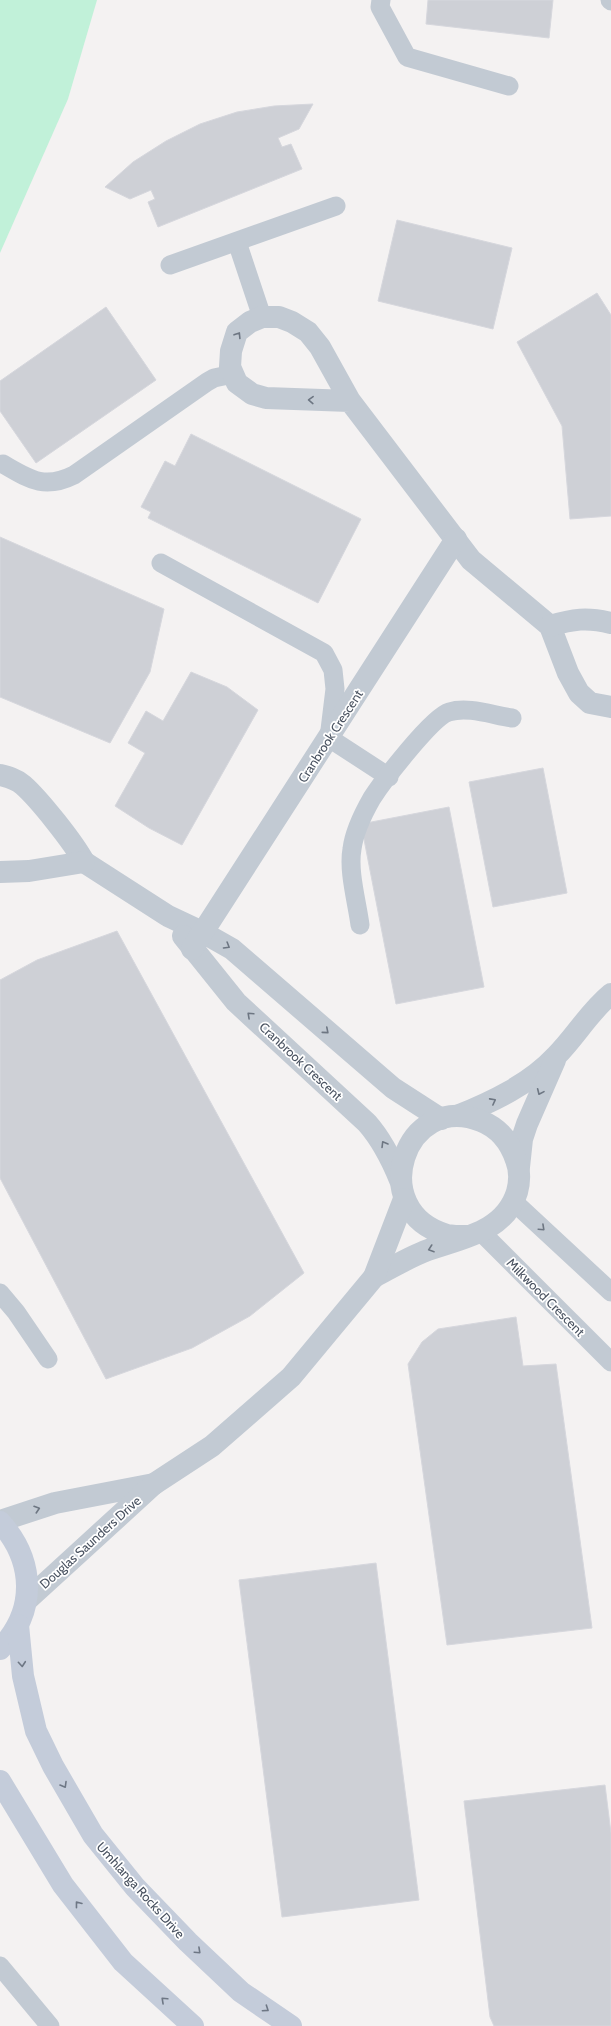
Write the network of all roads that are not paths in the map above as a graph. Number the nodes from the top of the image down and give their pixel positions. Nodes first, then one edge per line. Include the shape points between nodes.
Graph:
1 (381, 0) edge
2 (509, 86) dead end
3 (336, 206) dead end
4 (237, 242) junction
5 (170, 265) dead end
6 (262, 317) junction
7 (233, 374) junction
8 (350, 401) junction
9 (3, 464) dead end
10 (456, 539) junction
11 (161, 563) dead end
12 (611, 623) edge
13 (550, 626) junction
14 (611, 707) edge
15 (512, 718) dead end
16 (329, 738) junction
17 (0, 775) edge
18 (389, 777) junction
19 (84, 862) junction
20 (0, 872) edge
21 (360, 925) dead end
22 (197, 940) junction
23 (611, 994) edge
24 (556, 1057) junction
25 (449, 1118) junction
26 (519, 1167) junction
27 (402, 1189) junction
28 (514, 1202) junction
29 (474, 1234) junction
30 (374, 1277) junction
31 (611, 1292) edge
32 (0, 1293) edge
33 (48, 1359) dead end
34 (611, 1362) edge
35 (154, 1484) junction
36 (0, 1521) edge
37 (26, 1601) junction
38 (18, 1625) junction
39 (0, 1649) edge
40 (0, 1781) edge
41 (0, 1966) edge
42 (50, 2026) edge
43 (193, 2026) edge
44 (291, 2026) edge

1 - 2 lane via 380,7 407,57
3 - 4 lane
4 - 5 lane
4 - 6 lane
7 -> 6 street via 230,367 230,351 238,332 250,322
6 - 8 street via 278,317 308,332 320,347
8 -> 7 street via 266,398 252,394 237,383
7 - 9 lane via 207,382 64,480 41,483
8 - 10 street
10 - 13 street via 471,560
10 - 16 street, Cranbrook Crescent
11 - 16 lane via 324,653 333,670 335,689
12 - 13 street via 572,619
13 - 14 street via 579,694 590,703
15 - 18 lane via 462,709 448,712 426,730
16 - 18 lane
16 - 22 street, Cranbrook Crescent
17 - 19 street via 22,784 66,836
18 - 21 lane via 372,798 356,832 352,849 351,863
19 - 20 street via 29,871
19 - 22 street, Cranbrook Crescent via 168,916
22 -> 25 street, Cranbrook Crescent via 232,949 393,1088
27 -> 22 street, Cranbrook Crescent via 390,1155 379,1137 236,1002
23 - 24 street via 598,1005
25 -> 24 street via 484,1106 508,1093
24 -> 26 street via 527,1124 522,1139
25 - 26 street via 474,1118 490,1125 507,1141
25 - 27 street via 427,1126 415,1136 406,1149 401,1164
26 - 28 street via 519,1185
27 - 29 street via 415,1216 429,1228 448,1235
27 - 30 street, Douglas Saunders Drive
28 - 29 street via 493,1226
28 -> 31 lane
29 -> 30 street, Douglas Saunders Drive via 414,1256
29 - 34 lane, Milkwood Crescent
30 - 35 street, Douglas Saunders Drive via 291,1377 212,1446
32 - 33 lane
36 -> 35 street, Douglas Saunders Drive via 55,1503
35 - 37 street, Douglas Saunders Drive
36 - 37 main road via 11,1534 19,1550 26,1578
37 - 38 main road
38 - 39 main road
38 -> 44 main road, Umhlanga Rocks Drive via 23,1676 36,1730 52,1766 93,1835 135,1887 188,1942 241,1992
43 -> 40 main road via 123,1962 63,1885
41 - 42 lane

